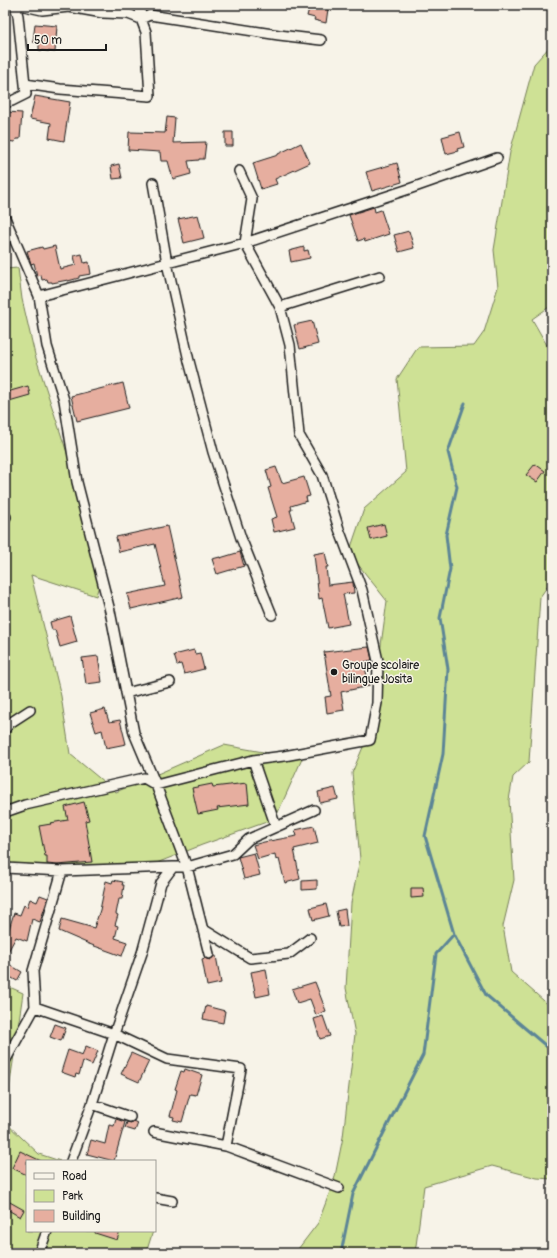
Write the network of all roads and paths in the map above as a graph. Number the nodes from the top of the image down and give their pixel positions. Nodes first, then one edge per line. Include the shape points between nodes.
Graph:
1 (15, 5) edge
2 (20, 5) edge
3 (140, 5) edge
4 (141, 20) junction
5 (321, 40) dead end
6 (25, 84) junction
7 (5, 103) edge
8 (497, 158) dead end
9 (239, 171) dead end
10 (153, 183) dead end
11 (5, 218) edge
12 (245, 243) junction
13 (167, 263) junction
14 (380, 276) dead end
15 (39, 296) junction
16 (280, 307) junction
17 (272, 615) dead end
18 (170, 682) dead end
19 (126, 693) junction
20 (30, 710) dead end
21 (5, 729) edge
22 (253, 760) junction
23 (156, 785) junction
24 (314, 810) dead end
25 (5, 812) edge
26 (276, 827) junction
27 (173, 867) junction
28 (187, 867) junction
29 (5, 868) edge
30 (62, 871) junction
31 (203, 929) junction
32 (310, 938) dead end
33 (209, 954) dead end
34 (35, 1006) junction
35 (114, 1034) junction
36 (5, 1061) edge
37 (92, 1104) junction
38 (130, 1117) dead end
39 (154, 1132) dead end
40 (226, 1146) junction
41 (71, 1160) edge
42 (339, 1188) dead end
43 (156, 1198) edge
44 (172, 1201) dead end
45 (47, 1232) edge
46 (39, 1253) edge

1 - 6 street
2 - 4 street via 42,10 69,7 128,14
3 - 4 street
4 - 5 street via 150,15
4 - 6 street via 146,32 150,96
6 - 7 street via 26,94
8 - 12 street
9 - 12 street via 252,199
10 - 13 street
11 - 15 street
12 - 13 street
12 - 16 street
13 - 15 street
13 - 17 street via 213,452 241,538
14 - 16 street
15 - 19 street via 47,346 64,400 77,482 110,611
16 - 22 street via 290,345 299,435 322,475 362,590 378,661 377,703 370,740
18 - 19 street
19 - 23 street via 134,734
20 - 21 street
22 - 23 street
22 - 26 street
23 - 25 street via 144,778 25,805
23 - 28 street
24 - 26 street
26 - 28 street via 249,839 233,854
27 - 28 street
27 - 30 street
27 - 35 street via 161,883 142,953
28 - 31 street
29 - 30 street
30 - 34 street via 33,971
31 - 32 street via 250,958 289,954
31 - 33 street
34 - 35 street
34 - 36 street
35 - 37 street
35 - 40 street via 167,1059 241,1069
37 - 38 street
37 - 41 street
39 - 40 street
40 - 42 street
43 - 44 street
45 - 46 street

